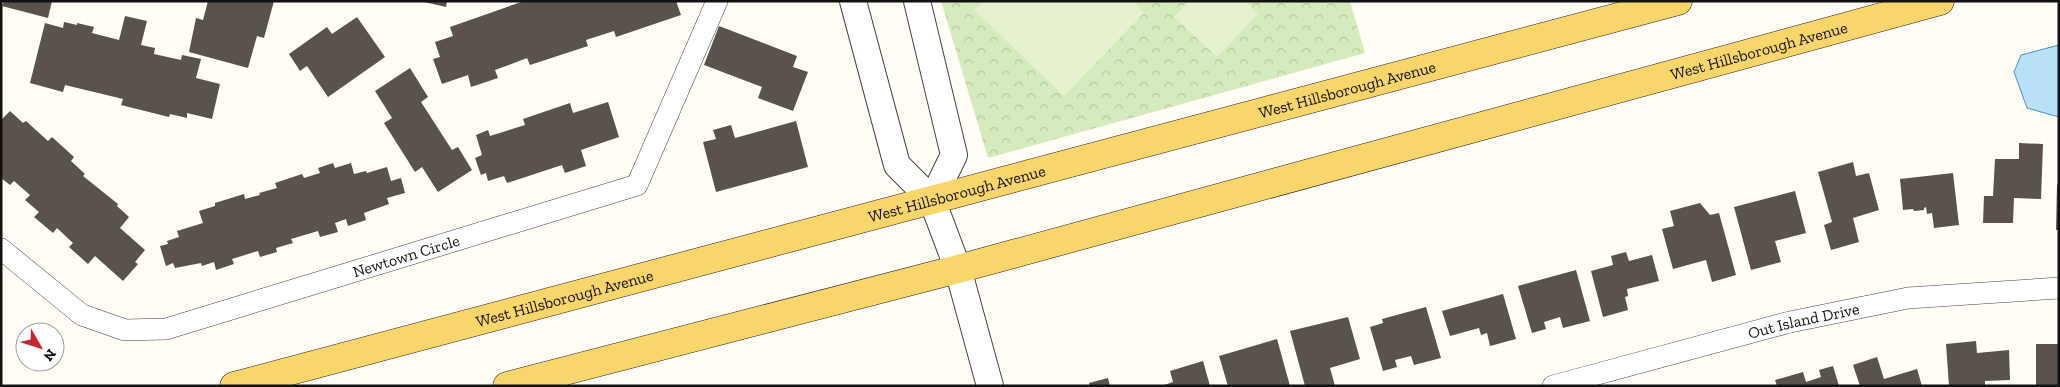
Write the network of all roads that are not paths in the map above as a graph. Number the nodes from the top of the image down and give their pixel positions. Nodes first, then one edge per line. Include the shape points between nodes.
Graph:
1 (853, 1) edge
2 (917, 1) edge
3 (1678, 1) edge
4 (1940, 1) edge
5 (714, 8) edge
6 (932, 200) junction
7 (1, 249) edge
8 (958, 269) junction
9 (2059, 288) edge
10 (234, 386) edge
11 (507, 386) edge
12 (990, 386) edge
13 (1553, 386) edge

1 - 6 street via 897,165
2 - 6 street via 954,155
3 - 6 main road, West Hillsborough Avenue
4 - 8 main road, West Hillsborough Avenue
5 - 7 street, Newtown Circle via 637,185 166,329 124,330 82,315
6 - 8 street
6 - 10 main road, West Hillsborough Avenue
8 - 11 main road, West Hillsborough Avenue
8 - 12 street
9 - 13 street, Out Island Drive via 1908,298 1790,322

